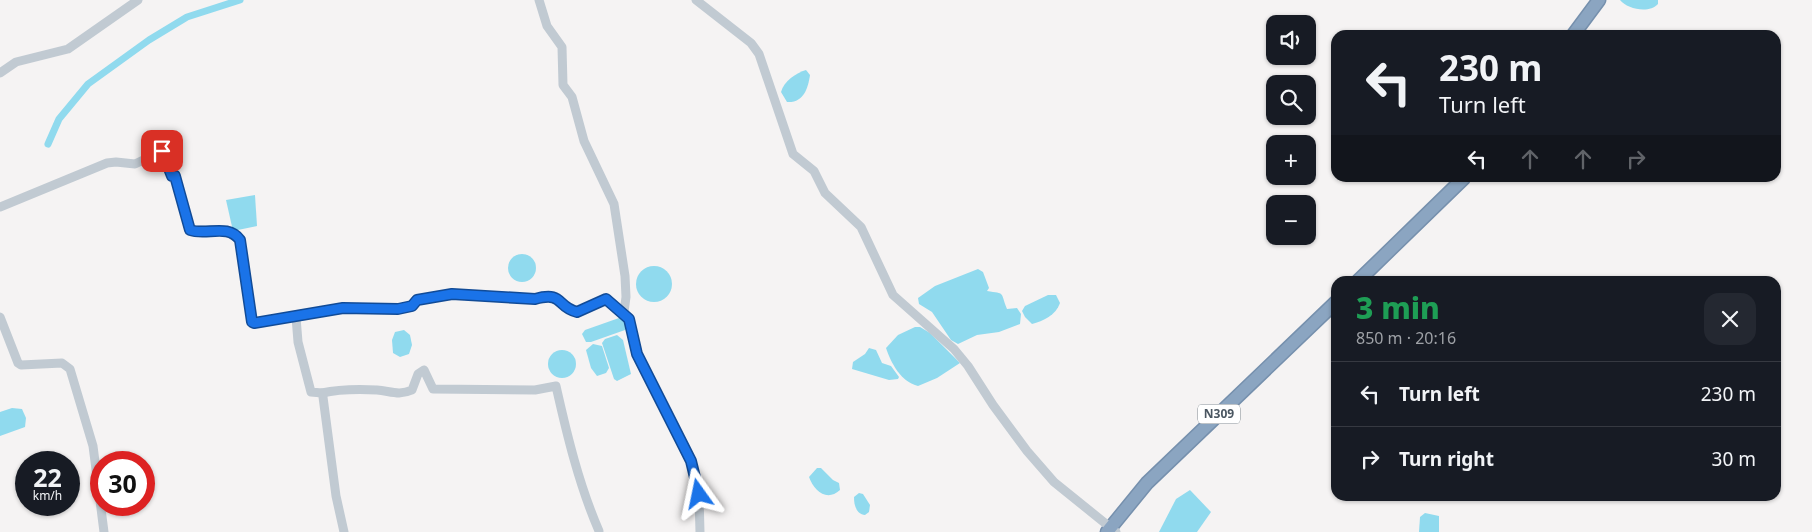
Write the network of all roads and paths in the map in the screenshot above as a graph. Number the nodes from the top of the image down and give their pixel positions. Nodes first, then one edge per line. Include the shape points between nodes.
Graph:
1 (138, 0) edge
2 (539, 0) edge
3 (696, 0) edge
4 (1599, 0) edge
5 (1577, 30) edge
6 (0, 73) edge
7 (1460, 182) edge
8 (0, 207) edge
9 (1363, 276) edge
10 (1331, 307) edge
11 (624, 312) junction
12 (0, 317) edge
13 (296, 317) junction
14 (322, 393) junction
15 (599, 531) edge
16 (1111, 531) edge
17 (104, 532) edge
18 (344, 532) edge
19 (700, 532) edge

1 - 6 street via 68,49 16,62
2 - 11 street via 547,26 562,47 564,85 572,98 584,141 614,204 625,276
3 - 16 street via 751,43 759,54 793,154 814,171 825,192 861,227 893,295 958,355 1027,451 1054,482
4 - 5 highway
7 - 9 highway
8 - 13 street via 107,163 135,164 162,151 172,176 175,176 190,230 224,230 238,236 252,322
10 - 16 highway, N309 via 1147,483
11 - 13 street via 606,299 577,312 557,298 547,296 535,299 452,294 417,300 412,306 398,309 343,308
11 - 19 street via 632,326 637,354 694,470 699,494
12 - 17 street via 18,363 62,362 70,369 93,446
13 - 14 street via 298,342 311,392
14 - 15 street via 342,389 403,394 412,390 418,374 424,370 433,388 535,390 556,386 567,434
14 - 18 street via 336,501

